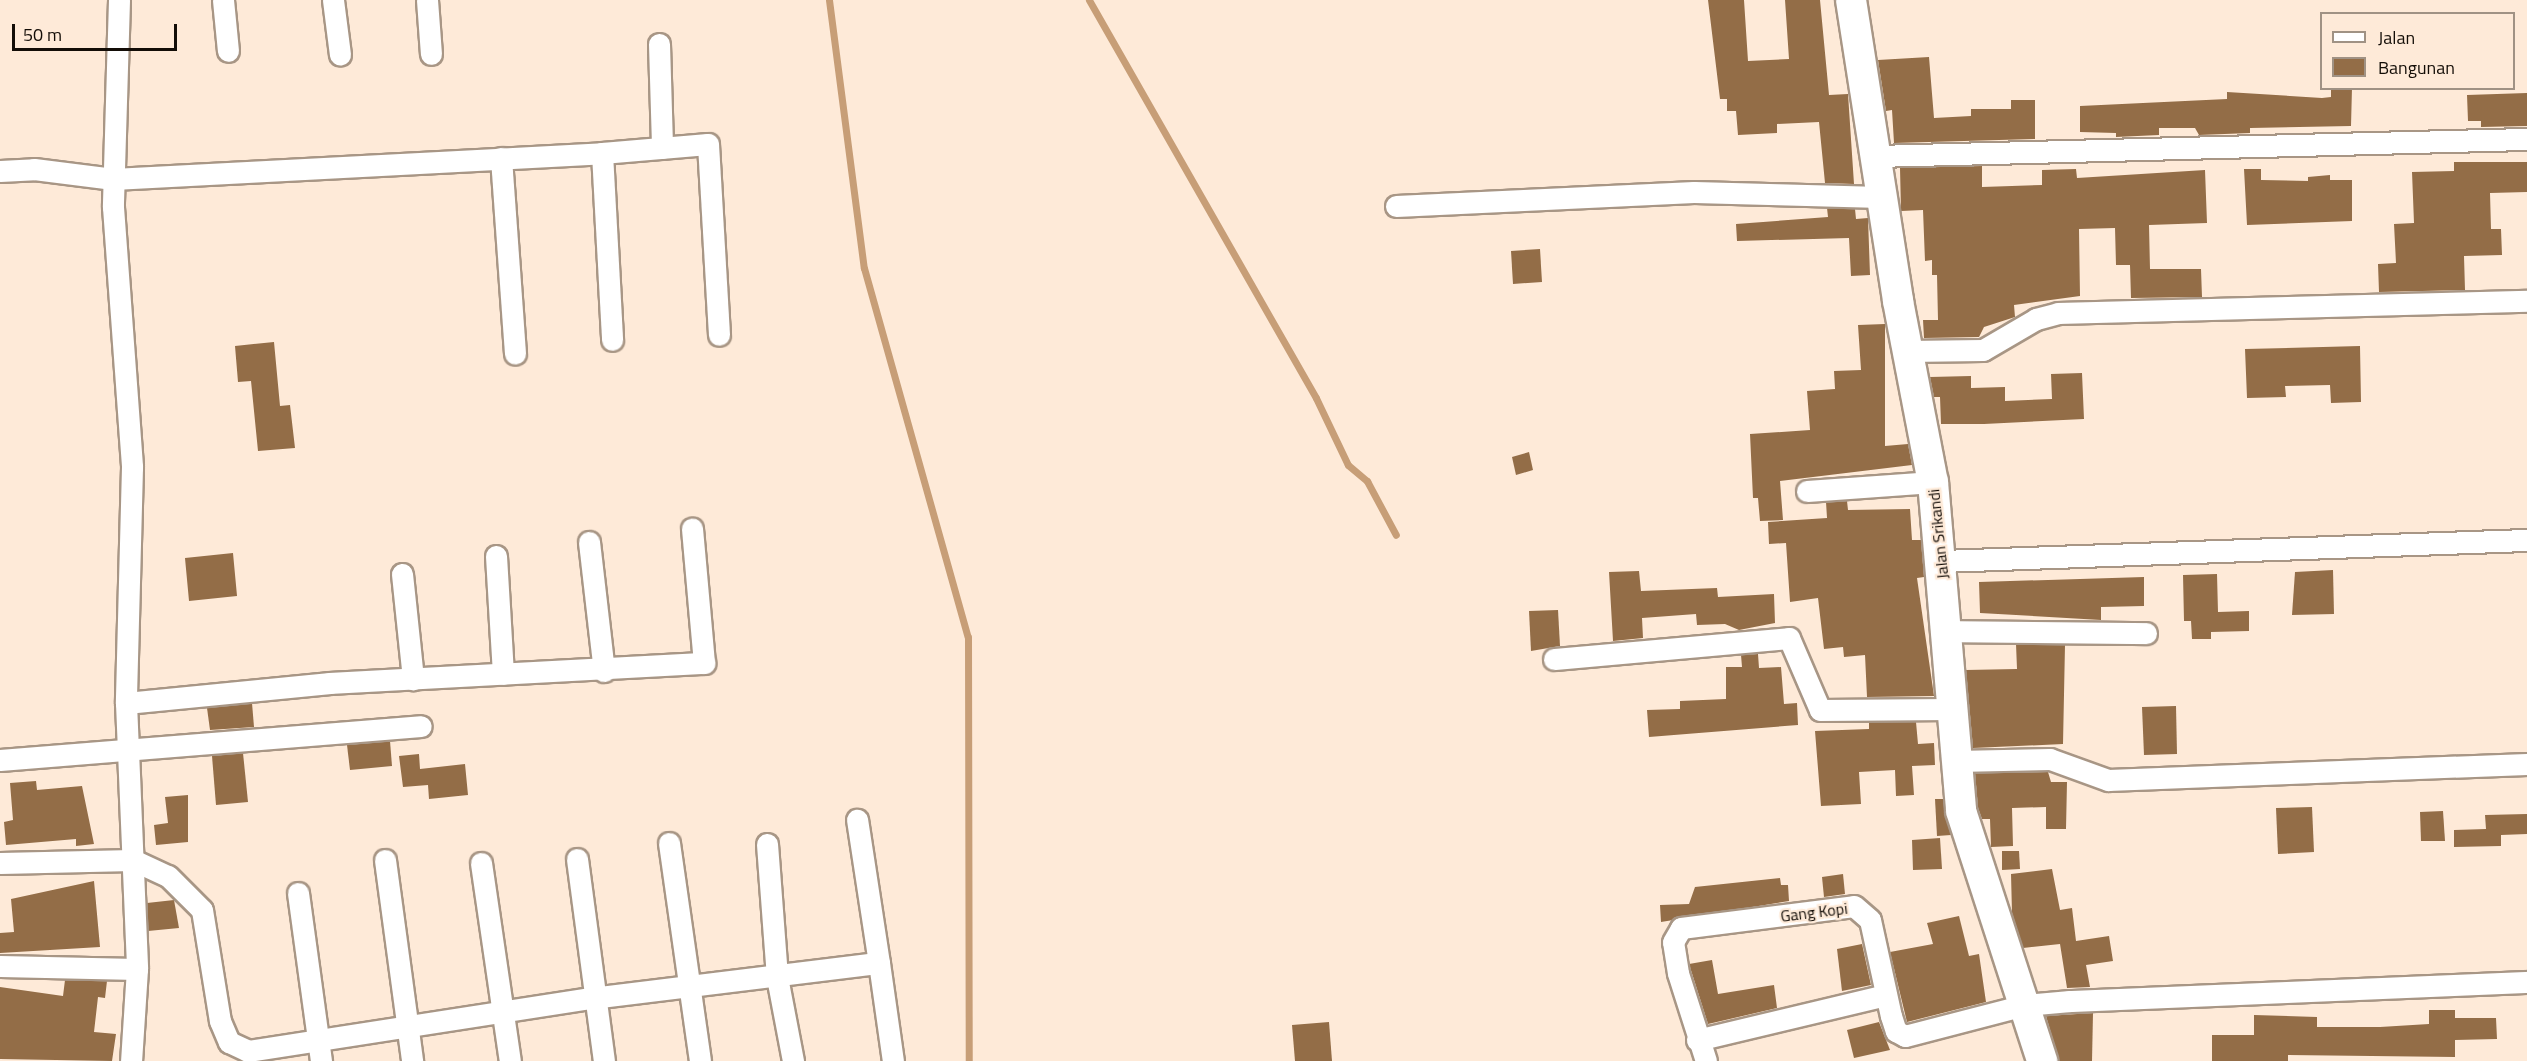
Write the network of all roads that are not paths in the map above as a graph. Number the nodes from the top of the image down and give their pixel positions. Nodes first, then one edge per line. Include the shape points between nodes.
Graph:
1 (119, 0) edge
2 (223, 0) edge
3 (333, 0) edge
4 (427, 0) edge
5 (1851, 0) edge
6 (659, 44) dead end
7 (228, 51) dead end
8 (431, 54) dead end
9 (340, 55) dead end
10 (2527, 138) edge
11 (662, 148) junction
12 (602, 153) junction
13 (1876, 156) junction
14 (501, 158) junction
15 (0, 171) edge
16 (113, 179) junction
17 (1881, 197) junction
18 (1396, 206) dead end
19 (2527, 301) edge
20 (719, 334) dead end
21 (612, 340) dead end
22 (1907, 351) junction
23 (515, 353) dead end
24 (1933, 482) junction
25 (1807, 491) dead end
26 (692, 529) dead end
27 (2527, 540) edge
28 (589, 542) dead end
29 (496, 556) dead end
30 (1942, 561) junction
31 (402, 574) dead end
32 (1945, 631) junction
33 (2146, 633) dead end
34 (1554, 659) dead end
35 (604, 671) junction
36 (503, 675) junction
37 (413, 679) junction
38 (126, 703) junction
39 (1953, 709) junction
40 (421, 726) dead end
41 (126, 752) junction
42 (0, 760) edge
43 (1956, 761) junction
44 (2527, 764) edge
45 (857, 820) dead end
46 (669, 843) dead end
47 (767, 844) dead end
48 (577, 859) dead end
49 (133, 860) junction
50 (385, 860) dead end
51 (0, 863) edge
52 (481, 863) dead end
53 (298, 892) dead end
54 (879, 963) junction
55 (0, 966) edge
56 (137, 969) junction
57 (777, 977) junction
58 (2527, 982) edge
59 (690, 986) junction
60 (1886, 995) junction
61 (592, 998) junction
62 (2025, 1005) junction
63 (503, 1013) junction
64 (408, 1027) junction
65 (1697, 1040) junction
66 (319, 1051) edge
67 (238, 1055) edge
68 (131, 1061) edge
69 (412, 1061) edge
70 (510, 1061) edge
71 (604, 1061) edge
72 (700, 1061) edge
73 (793, 1061) edge
74 (893, 1061) edge
75 (1706, 1061) edge
76 (2042, 1061) edge

1 - 16 street
2 - 7 street
3 - 9 street
4 - 8 street
5 - 13 street, Jalan Srikandi
6 - 11 street
10 - 13 street
11 - 12 street
11 - 20 street via 708,144
12 - 14 street
12 - 21 street
13 - 17 street, Jalan Srikandi
14 - 16 street
14 - 23 street
15 - 16 street via 34,169
16 - 38 street via 117,322 132,468
17 - 18 street via 1702,193
17 - 22 street, Jalan Srikandi
19 - 22 street via 2058,313 2036,319 1983,350
22 - 24 street, Jalan Srikandi
24 - 25 street
24 - 30 street, Jalan Srikandi
26 - 35 street via 704,663
27 - 30 street
28 - 35 street
29 - 36 street
30 - 32 street, Jalan Srikandi
31 - 37 street
32 - 33 street
32 - 39 street, Jalan Srikandi
34 - 39 street via 1789,638 1820,710
35 - 36 street
36 - 37 street
37 - 38 street
38 - 41 street
39 - 43 street, Jalan Srikandi
40 - 41 street
41 - 42 street
41 - 49 street
43 - 44 street via 2050,759 2108,780
43 - 62 street, Jalan Srikandi via 1969,844
45 - 54 street
46 - 59 street
47 - 57 street
48 - 61 street
49 - 51 street
49 - 56 street
49 - 67 street via 168,876 202,910 220,1021
50 - 64 street
52 - 63 street
53 - 66 street
54 - 57 street
54 - 74 street
55 - 56 street
56 - 68 street
57 - 59 street
57 - 73 street
58 - 62 street, Gang Kopi
59 - 61 street
59 - 72 street
60 - 62 street, Gang Kopi via 1896,1030 1905,1036
60 - 65 street
60 - 65 street, Gang Kopi via 1870,920 1861,908 1681,928 1673,942 1677,973
61 - 63 street
61 - 71 street
62 - 76 street, Jalan Srikandi
63 - 64 street
63 - 70 street
64 - 66 street
64 - 69 street
65 - 75 street, Gang Kopi
66 - 67 street via 287,1048

